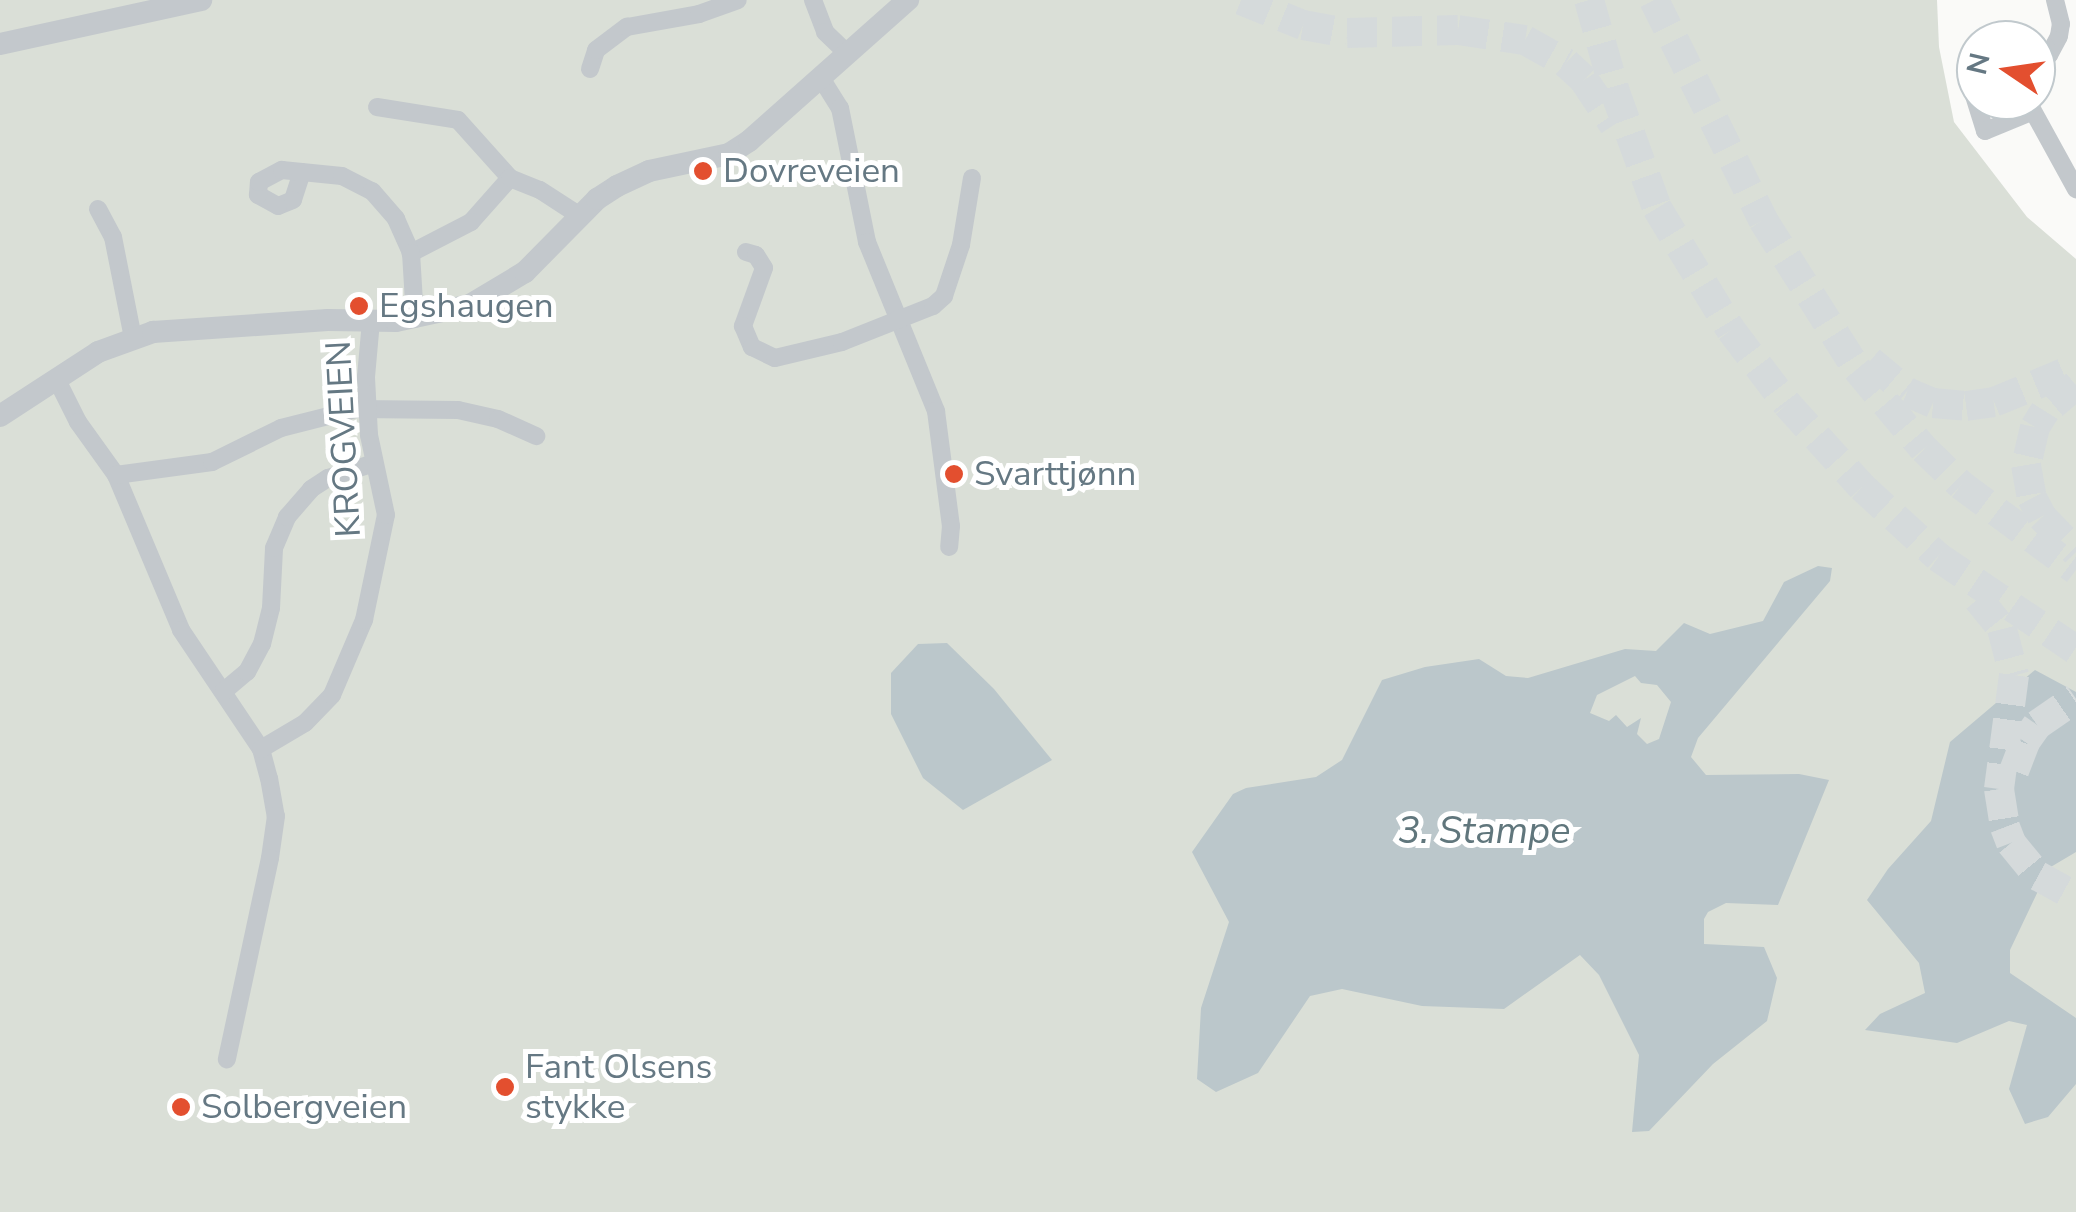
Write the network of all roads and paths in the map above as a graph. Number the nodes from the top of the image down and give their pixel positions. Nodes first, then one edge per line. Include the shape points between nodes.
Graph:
1 (202, 0) edge
2 (738, 0) edge
3 (813, 0) edge
4 (908, 0) edge
5 (2055, 0) edge
6 (2056, 42) edge
7 (0, 44) edge
8 (847, 53) junction
9 (590, 70) dead end
10 (822, 78) junction
11 (376, 107) dead end
12 (1982, 120) edge
13 (2004, 120) edge
14 (2037, 120) edge
15 (302, 172) dead end
16 (510, 178) junction
17 (972, 178) dead end
18 (2076, 189) edge
19 (98, 210) dead end
20 (580, 216) junction
21 (746, 252) dead end
22 (412, 253) junction
23 (902, 318) junction
24 (416, 319) junction
25 (371, 321) junction
26 (133, 338) junction
27 (58, 382) junction
28 (368, 409) junction
29 (0, 416) edge
30 (536, 436) dead end
31 (374, 463) junction
32 (116, 476) junction
33 (949, 548) dead end
34 (224, 691) junction
35 (261, 750) junction
36 (227, 1059) dead end

1 - 7 street
2 - 9 street via 626,27 596,50
3 - 8 street via 826,32
4 - 8 street
5 - 6 street
8 - 10 street
10 - 20 street via 729,154 632,177
10 - 23 street via 840,108 867,242
11 - 16 street via 458,120
12 - 13 street via 1985,131
14 - 18 street
15 - 22 street via 342,176 372,190
16 - 20 street
16 - 22 street via 471,222
17 - 23 street via 944,296
19 - 26 street via 113,237
20 - 24 street via 501,289
21 - 23 street via 764,268 743,326 762,355 804,352
22 - 24 street
23 - 33 street via 936,411
24 - 25 street
25 - 26 street via 177,329
25 - 28 street, KROGVEIEN
26 - 27 street via 98,352
27 - 29 street
27 - 32 street
28 - 30 street via 458,410
28 - 31 street, KROGVEIEN
28 - 32 street via 281,428 212,462
31 - 34 street via 328,478 299,500 274,548 262,644 247,672
31 - 35 street, KROGVEIEN via 385,532 342,679 320,710
32 - 34 street via 180,630
34 - 35 street
35 - 36 street via 274,834

